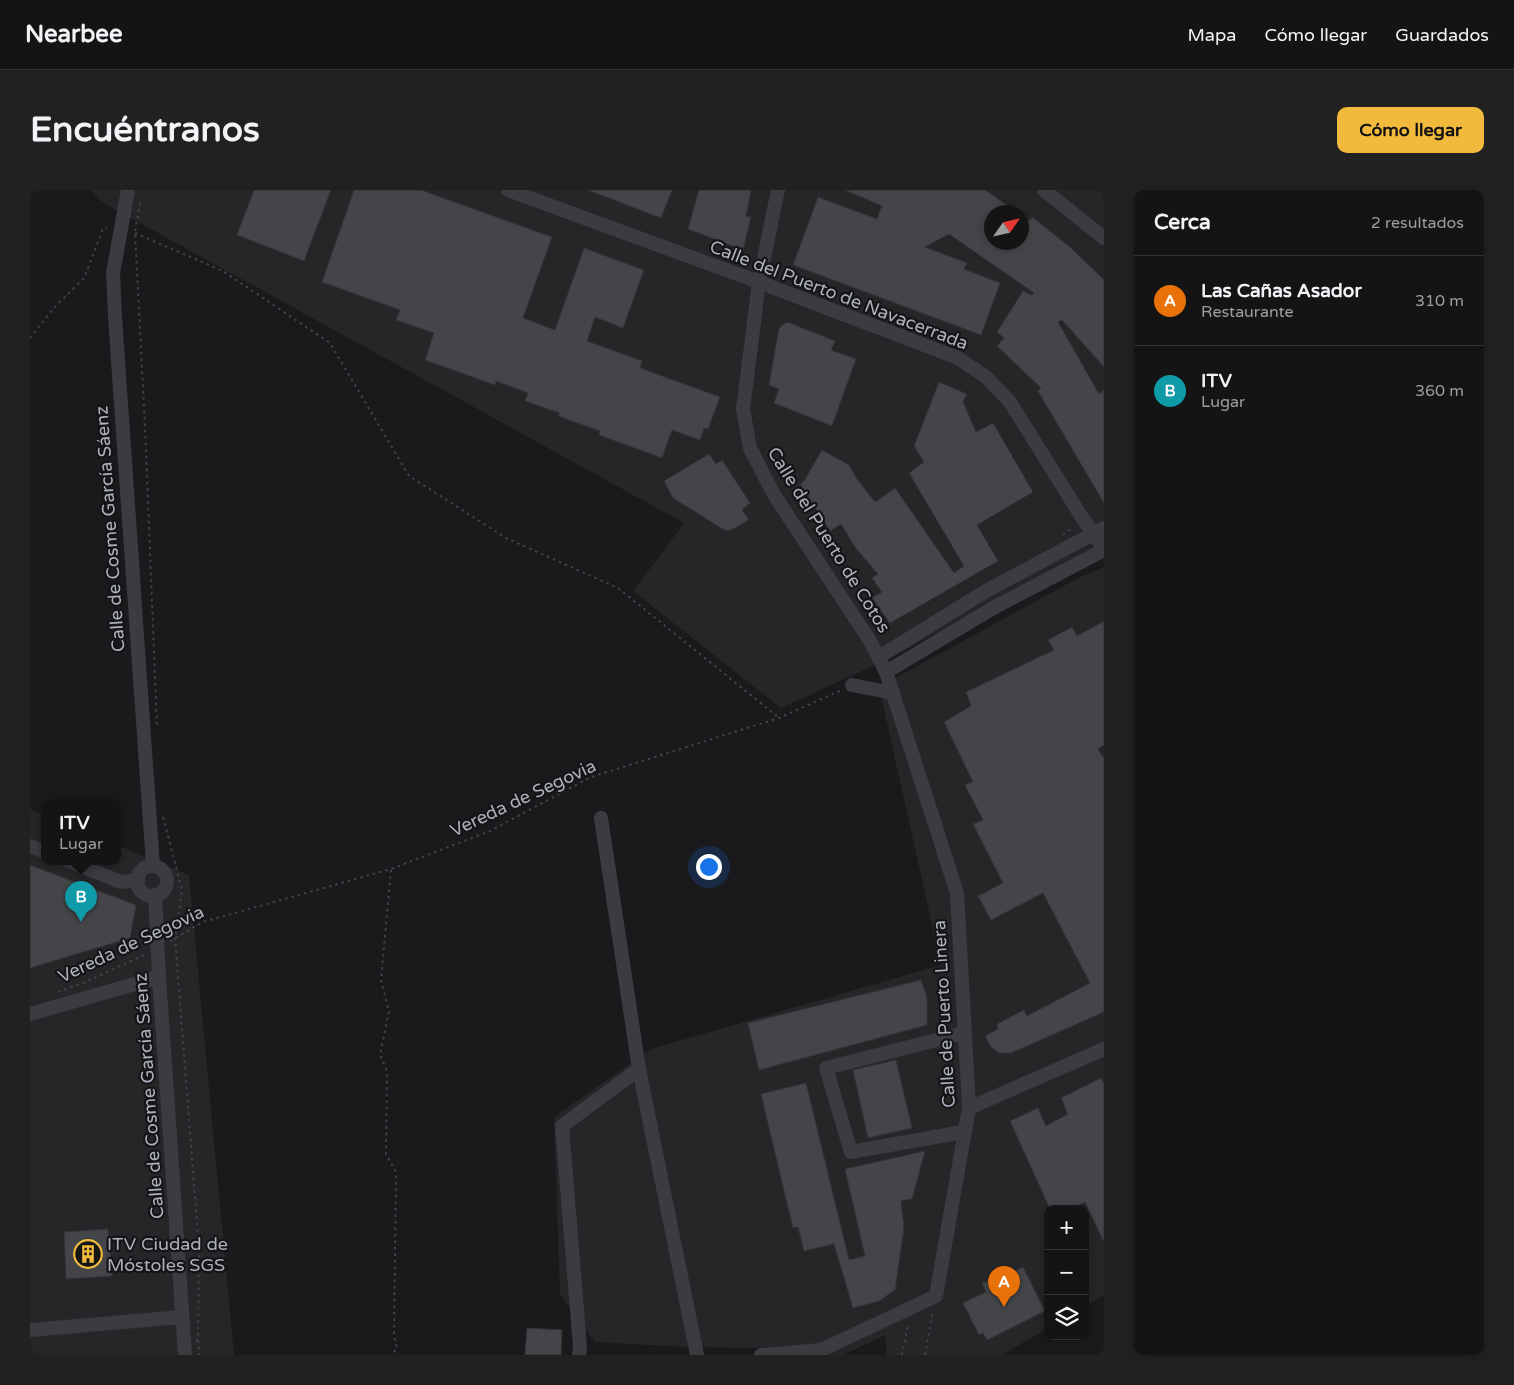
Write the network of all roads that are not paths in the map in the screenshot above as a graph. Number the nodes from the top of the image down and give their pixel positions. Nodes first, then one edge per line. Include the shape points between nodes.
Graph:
1 (128, 190) edge
2 (508, 190) edge
3 (778, 190) edge
4 (1044, 190) edge
5 (1104, 238) edge
6 (759, 282) junction
7 (1098, 531) edge
8 (1104, 550) edge
9 (879, 657) junction
10 (886, 672) junction
11 (852, 685) road end
12 (893, 693) junction
13 (601, 818) dead end
14 (78, 865) edge
15 (153, 866) junction
16 (138, 880) junction
17 (155, 895) junction
18 (159, 977) junction
19 (30, 1014) edge
20 (964, 1033) junction
21 (1104, 1049) edge
22 (639, 1069) junction
23 (969, 1108) junction
24 (964, 1132) junction
25 (182, 1317) junction
26 (30, 1330) edge
27 (184, 1350) edge
28 (579, 1355) edge
29 (697, 1355) edge
30 (761, 1355) edge

1 - 15 street, Calle de Cosme García Sáenz via 113,273 114,317
2 - 6 street, Calle del Puerto de Navacerrada
3 - 6 street, Calle del Puerto de Cotos
4 - 5 street
6 - 7 street, Calle del Puerto de Navacerrada via 958,358 986,377 1010,402
6 - 9 street, Calle del Puerto de Cotos via 743,409 750,448 774,493
7 - 8 street, Calle del Puerto de Navacerrada
7 - 9 street via 986,592
8 - 10 street via 995,607
9 - 10 street, Calle del Puerto de Cotos
10 - 12 street, Calle de Puerto Linera
11 - 12 street
12 - 20 street, Calle de Puerto Linera via 957,893
13 - 22 street
14 - 16 street via 121,882
15 - 16 street via 142,870
15 - 17 street via 164,871 167,878 165,887
16 - 17 street via 140,889
17 - 18 street, Calle de Cosme García Sáenz
18 - 19 street
18 - 25 street, Calle de Cosme García Sáenz
20 - 23 street, Calle de Puerto Linera
20 - 24 street via 826,1068 851,1152
21 - 23 street
22 - 28 street via 562,1126
22 - 29 street
23 - 24 street, Calle de Puerto Linera
24 - 30 street, Calle de Puerto Linera via 936,1296 821,1350
25 - 26 street
25 - 27 street, Calle de Cosme García Sáenz

